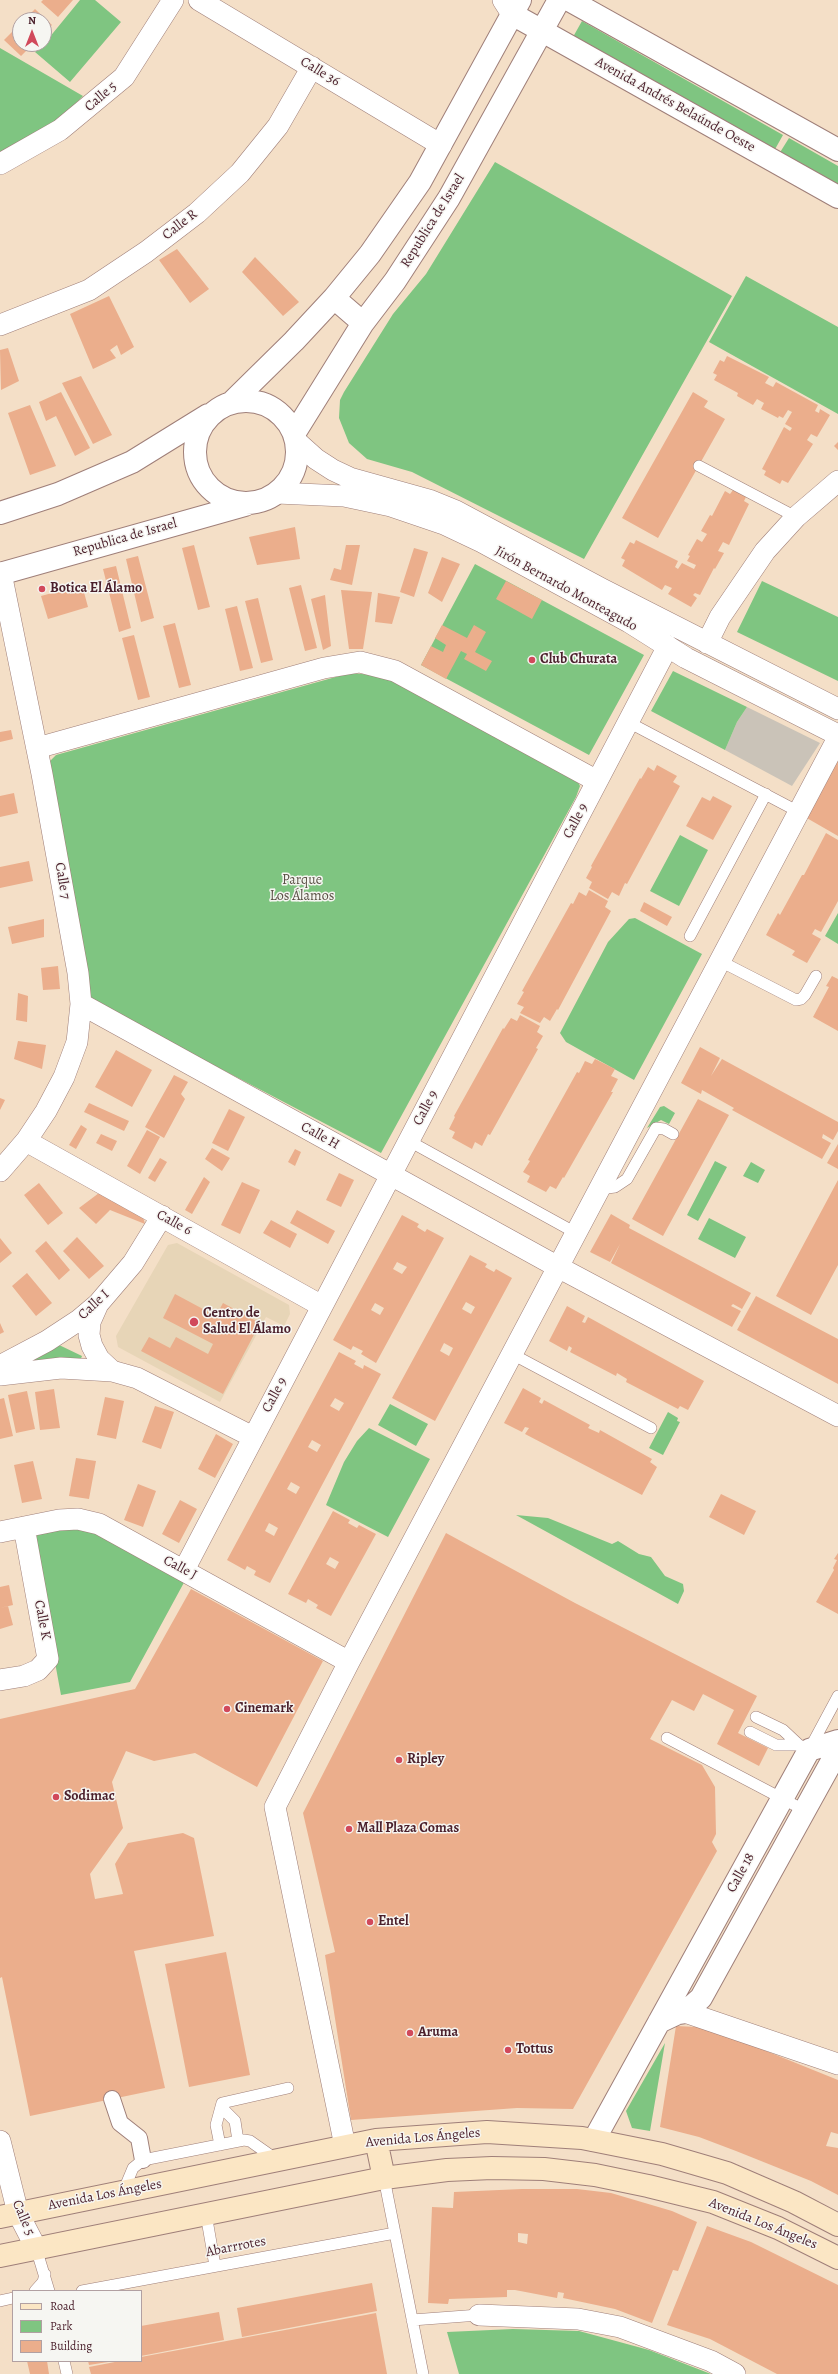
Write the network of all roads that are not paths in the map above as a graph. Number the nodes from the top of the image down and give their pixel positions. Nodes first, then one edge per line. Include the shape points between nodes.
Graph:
1 (173, 0) edge
2 (199, 0) edge
3 (559, 0) edge
4 (569, 0) edge
5 (512, 5) edge
6 (543, 30) junction
7 (312, 67) junction
8 (442, 145) junction
9 (838, 150) edge
10 (0, 164) edge
11 (838, 197) edge
12 (334, 298) junction
13 (363, 323) junction
14 (0, 325) edge
15 (232, 402) junction
16 (209, 414) junction
17 (295, 438) junction
18 (699, 466) dead end
19 (838, 480) edge
20 (277, 493) junction
21 (250, 503) junction
22 (0, 513) edge
23 (796, 517) junction
24 (0, 573) edge
25 (707, 643) junction
26 (668, 646) junction
27 (838, 709) edge
28 (628, 722) junction
29 (838, 736) edge
30 (37, 748) junction
31 (597, 781) junction
32 (766, 794) junction
33 (799, 812) junction
34 (690, 936) dead end
35 (720, 961) junction
36 (816, 976) dead end
37 (81, 1004) junction
38 (674, 1134) dead end
39 (26, 1141) junction
40 (409, 1141) junction
41 (0, 1171) edge
42 (391, 1175) junction
43 (600, 1189) junction
44 (162, 1216) junction
45 (576, 1233) junction
46 (558, 1267) junction
47 (98, 1304) junction
48 (322, 1306) junction
49 (512, 1354) junction
50 (0, 1366) edge
51 (112, 1371) junction
52 (0, 1375) edge
53 (838, 1416) edge
54 (651, 1428) dead end
55 (254, 1437) junction
56 (24, 1527) junction
57 (0, 1532) edge
58 (184, 1570) junction
59 (349, 1662) junction
60 (0, 1680) edge
61 (838, 1696) edge
62 (756, 1717) dead end
63 (750, 1732) dead end
64 (666, 1738) dead end
65 (838, 1741) edge
66 (804, 1748) junction
67 (838, 1750) edge
68 (782, 1799) junction
69 (804, 1810) junction
70 (685, 2012) junction
71 (659, 2022) junction
72 (836, 2058) edge
73 (288, 2088) dead end
74 (112, 2099) dead end
75 (221, 2107) junction
76 (376, 2140) junction
77 (594, 2140) junction
78 (0, 2141) edge
79 (238, 2141) junction
80 (220, 2145) junction
81 (345, 2146) junction
82 (143, 2160) junction
83 (277, 2160) junction
84 (384, 2178) junction
85 (123, 2192) junction
86 (206, 2214) junction
87 (9, 2215) edge
88 (838, 2225) edge
89 (395, 2233) junction
90 (36, 2248) junction
91 (0, 2256) edge
92 (838, 2258) edge
93 (215, 2266) junction
94 (44, 2274) junction
95 (36, 2290) edge
96 (49, 2290) edge
97 (87, 2290) edge
98 (12, 2298) edge
99 (0, 2301) edge
100 (478, 2316) joint
101 (412, 2320) junction
102 (64, 2362) edge
103 (67, 2374) edge
104 (422, 2374) edge
105 (735, 2374) edge

1 - 10 street, Calle 5 via 124,77 60,130
2 - 7 street, Calle 36
3 - 6 street, Republica de Israel
4 - 9 street
5 - 6 street, Avenida Andrés Belaúnde Oeste
5 - 8 street
6 - 11 street, Avenida Andrés Belaúnde Oeste
6 - 13 street, Republica de Israel via 449,198 395,281
7 - 8 street, Calle 36
7 - 14 street, Calle R via 278,126 240,172 197,213 146,252 89,290
8 - 12 street via 420,182 370,254
12 - 13 street
12 - 15 street
13 - 17 street, Republica de Israel
15 - 16 street via 218,407
15 - 17 street via 261,403 275,410 286,420
16 - 21 street via 196,438 194,454 198,471 206,485 218,496 234,502
16 - 22 street via 132,462 58,494
17 - 20 street via 298,457 294,471
17 - 25 street, Jirón Bernardo Monteagudo via 316,459 333,470 350,478 456,511
18 - 23 lane
19 - 23 street
20 - 21 street via 264,500
20 - 26 street, Jirón Bernardo Monteagudo via 344,496 391,506 444,524
21 - 24 street, Republica de Israel
23 - 25 street via 765,550 748,573
24 - 30 street, Calle 7
25 - 27 street, Jirón Bernardo Monteagudo
26 - 28 street, Calle 9
26 - 29 street, Jirón Bernardo Monteagudo via 686,658
28 - 31 street, Calle 9
28 - 32 lane
29 - 33 street
30 - 31 street via 324,668 360,662 395,671
30 - 37 street, Calle 7 via 78,974
31 - 40 street, Calle 9
32 - 33 lane
32 - 34 lane
33 - 35 street
35 - 36 lane via 796,1000 805,995
35 - 43 street
37 - 39 street, Calle 7 via 77,1042 64,1077
37 - 42 street, Calle H
38 - 43 lane via 656,1128 627,1180 615,1188
39 - 41 street, Calle 7
39 - 44 street, Calle 6
40 - 42 street, Calle 9
40 - 45 lane
42 - 46 street, Calle H
42 - 48 street, Calle 9
43 - 45 street
44 - 47 street, Calle I via 133,1263
44 - 48 street, Calle 6
45 - 46 street
46 - 49 street
46 - 53 street, Calle H
47 - 50 street, Calle I via 79,1320
47 - 51 street via 90,1322 89,1335 99,1359
48 - 55 street, Calle 9
49 - 54 lane
49 - 59 street
51 - 52 street via 61,1368
51 - 55 street via 137,1378
55 - 58 street, Calle 9
56 - 57 street, Calle J
56 - 58 street, Calle J via 78,1519 99,1524
56 - 60 street, Calle K via 48,1659 38,1670 24,1676
58 - 59 street, Calle J
59 - 81 street via 275,1807
61 - 66 lane
62 - 66 lane via 783,1730
63 - 66 lane via 776,1745
64 - 68 lane
65 - 66 street
66 - 68 street, Calle 18
67 - 69 street, Calle 18
68 - 69 lane
68 - 71 street, Calle 18
69 - 70 street, Calle 18 via 701,1998
70 - 71 street, Calle 18
70 - 72 street
71 - 77 street, Calle 18
73 - 75 lane via 226,2100
74 - 82 street via 120,2123 139,2138
75 - 79 lane via 235,2121
75 - 80 lane via 216,2125
76 - 77 main road, Avenida Los Ángeles via 487,2132
76 - 81 main road, Avenida Los Ángeles
76 - 84 main road
77 - 88 main road, Avenida Los Ángeles via 662,2154 727,2172
78 - 87 street, Calle 5
79 - 80 lane
79 - 83 lane via 250,2141
80 - 82 lane
81 - 83 main road, Avenida Los Ángeles
82 - 85 lane via 133,2168
83 - 85 main road, Avenida Los Ángeles
84 - 86 main road, Avenida Los Ángeles
84 - 89 lane
84 - 92 main road, Avenida Los Ángeles via 447,2170 492,2168 544,2169 595,2175 713,2202 778,2228
85 - 87 main road, Avenida Los Ángeles
86 - 90 main road, Avenida Los Ángeles
86 - 93 lane
87 - 90 street, Calle 5
89 - 93 lane, Abarrrotes
89 - 101 lane
90 - 91 main road, Avenida Los Ángeles
90 - 94 lane
93 - 97 lane, Abarrrotes
94 - 95 lane via 43,2282
94 - 96 lane
98 - 99 lane
100 - 101 lane
100 - 105 street via 578,2319 620,2327 711,2361
101 - 104 lane
102 - 103 lane

